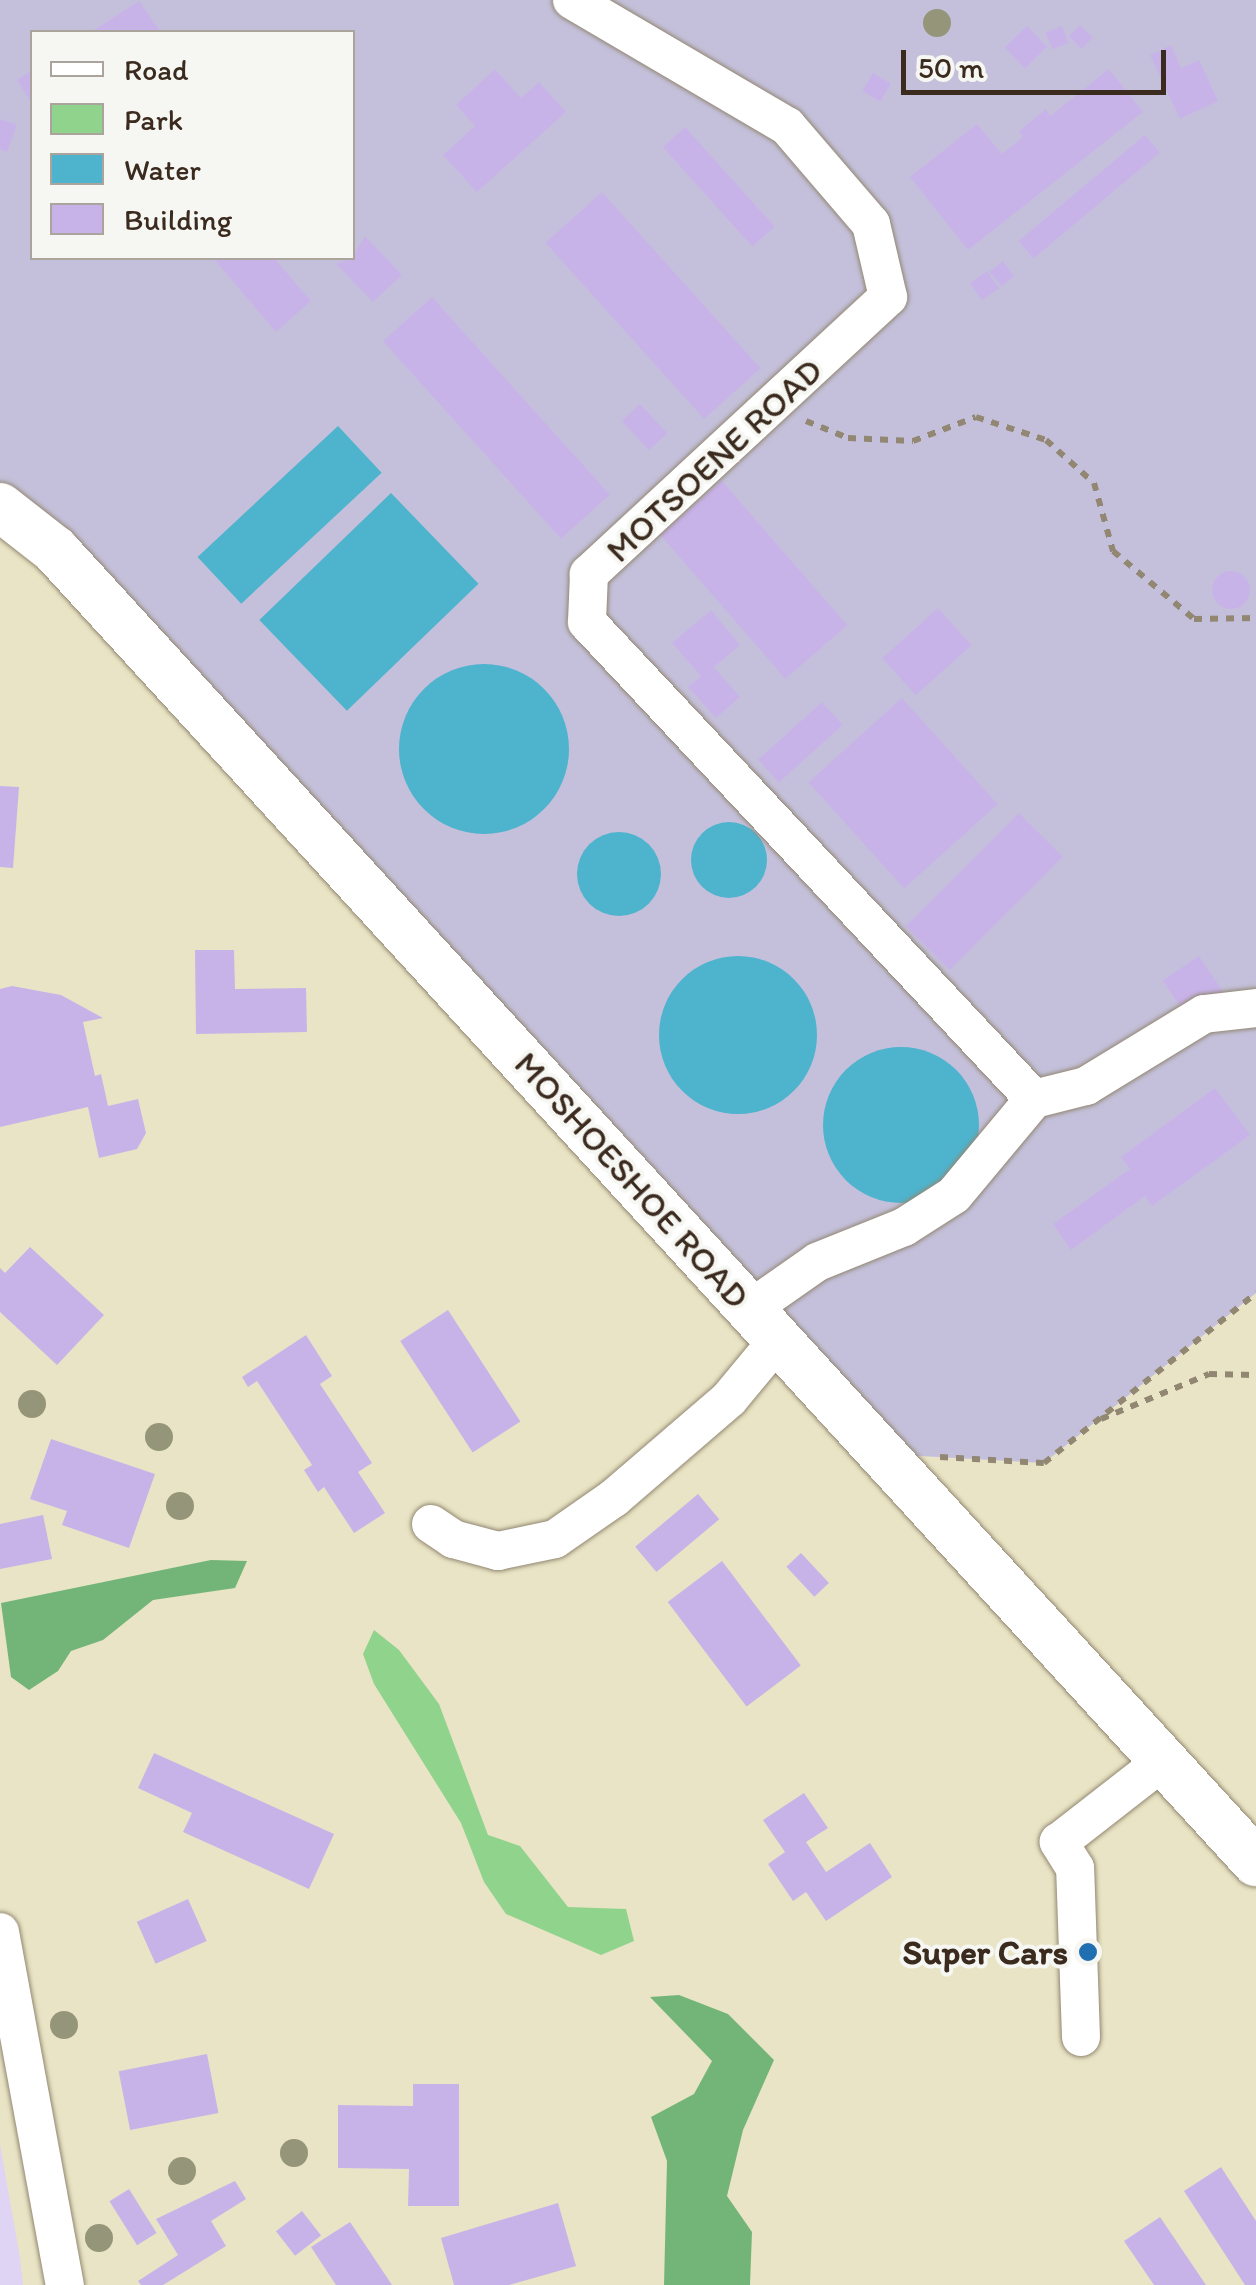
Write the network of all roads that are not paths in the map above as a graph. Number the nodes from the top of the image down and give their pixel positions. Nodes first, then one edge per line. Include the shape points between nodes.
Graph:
1 (572, 0) edge
2 (0, 506) edge
3 (1256, 1008) edge
4 (1034, 1099) junction
5 (764, 1324) junction
6 (431, 1524) dead end
7 (1163, 1760) junction
8 (1256, 1862) edge
9 (2, 1955) edge
10 (1081, 2037) dead end
11 (65, 2285) edge

1 - 4 street, MOTSOENE ROAD via 787,126 870,224 888,296 589,574 587,622
2 - 5 main road, MOSHOESHOE ROAD via 56,550
3 - 4 street via 1204,1014 1086,1086
4 - 5 street via 954,1194 904,1227 816,1262
5 - 6 street via 729,1398 614,1498 554,1539 498,1551 453,1539
5 - 7 main road, MOSHOESHOE ROAD
7 - 8 main road, MOSHOESHOE ROAD
7 - 10 street via 1059,1842 1075,1868
9 - 11 street

